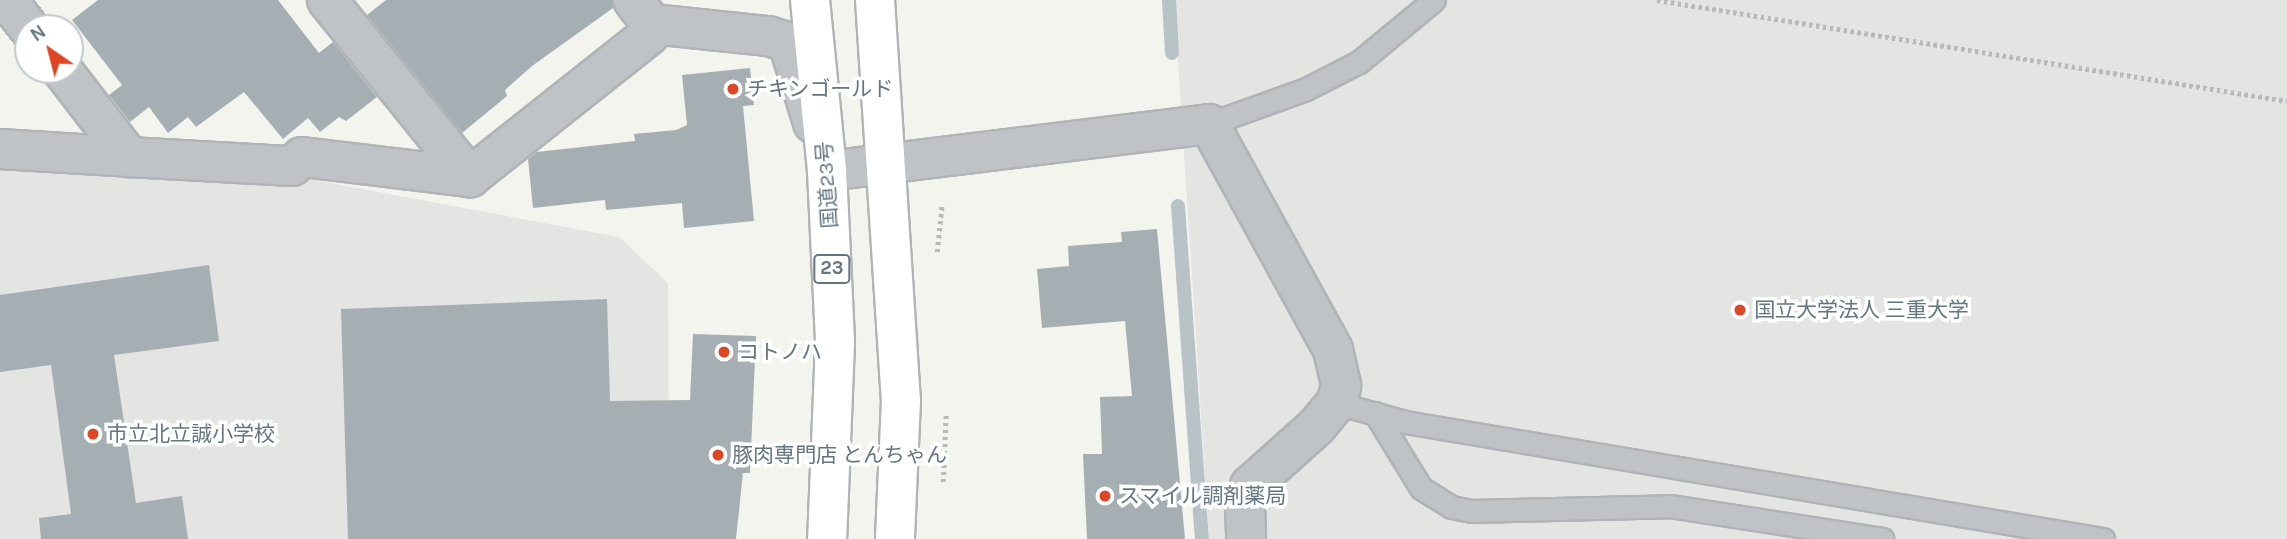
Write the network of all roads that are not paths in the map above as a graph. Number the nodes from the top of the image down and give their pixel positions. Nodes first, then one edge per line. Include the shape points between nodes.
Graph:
1 (7, 0) edge
2 (327, 0) edge
3 (810, 0) edge
4 (875, 0) edge
5 (1434, 0) edge
6 (642, 12) edge
7 (18, 14) edge
8 (73, 84) edge
9 (1209, 124) junction
10 (0, 149) edge
11 (129, 157) junction
12 (888, 165) junction
13 (827, 171) junction
14 (470, 177) junction
15 (1336, 402) junction
16 (1376, 413) junction
17 (827, 539) edge
18 (895, 539) edge
19 (1246, 539) edge
20 (1882, 539) edge
21 (2103, 539) edge

1 - 7 street
2 - 14 street
3 - 13 highway, 国道23号 / 23
4 - 12 highway
5 - 9 lane via 1359,62 1306,89
6 - 13 street via 788,42
6 - 14 street via 649,35
8 - 11 street
9 - 12 street
9 - 15 street via 1333,350 1341,386
10 - 11 street
11 - 14 street via 292,166 302,157
12 - 13 street
12 - 18 highway via 901,400
13 - 17 highway, 国道23号 / 23 via 835,343
15 - 16 lane
15 - 19 street via 1250,486 1245,505
16 - 20 lane via 1421,488 1451,507 1471,512 1670,506
16 - 21 lane via 1405,422

